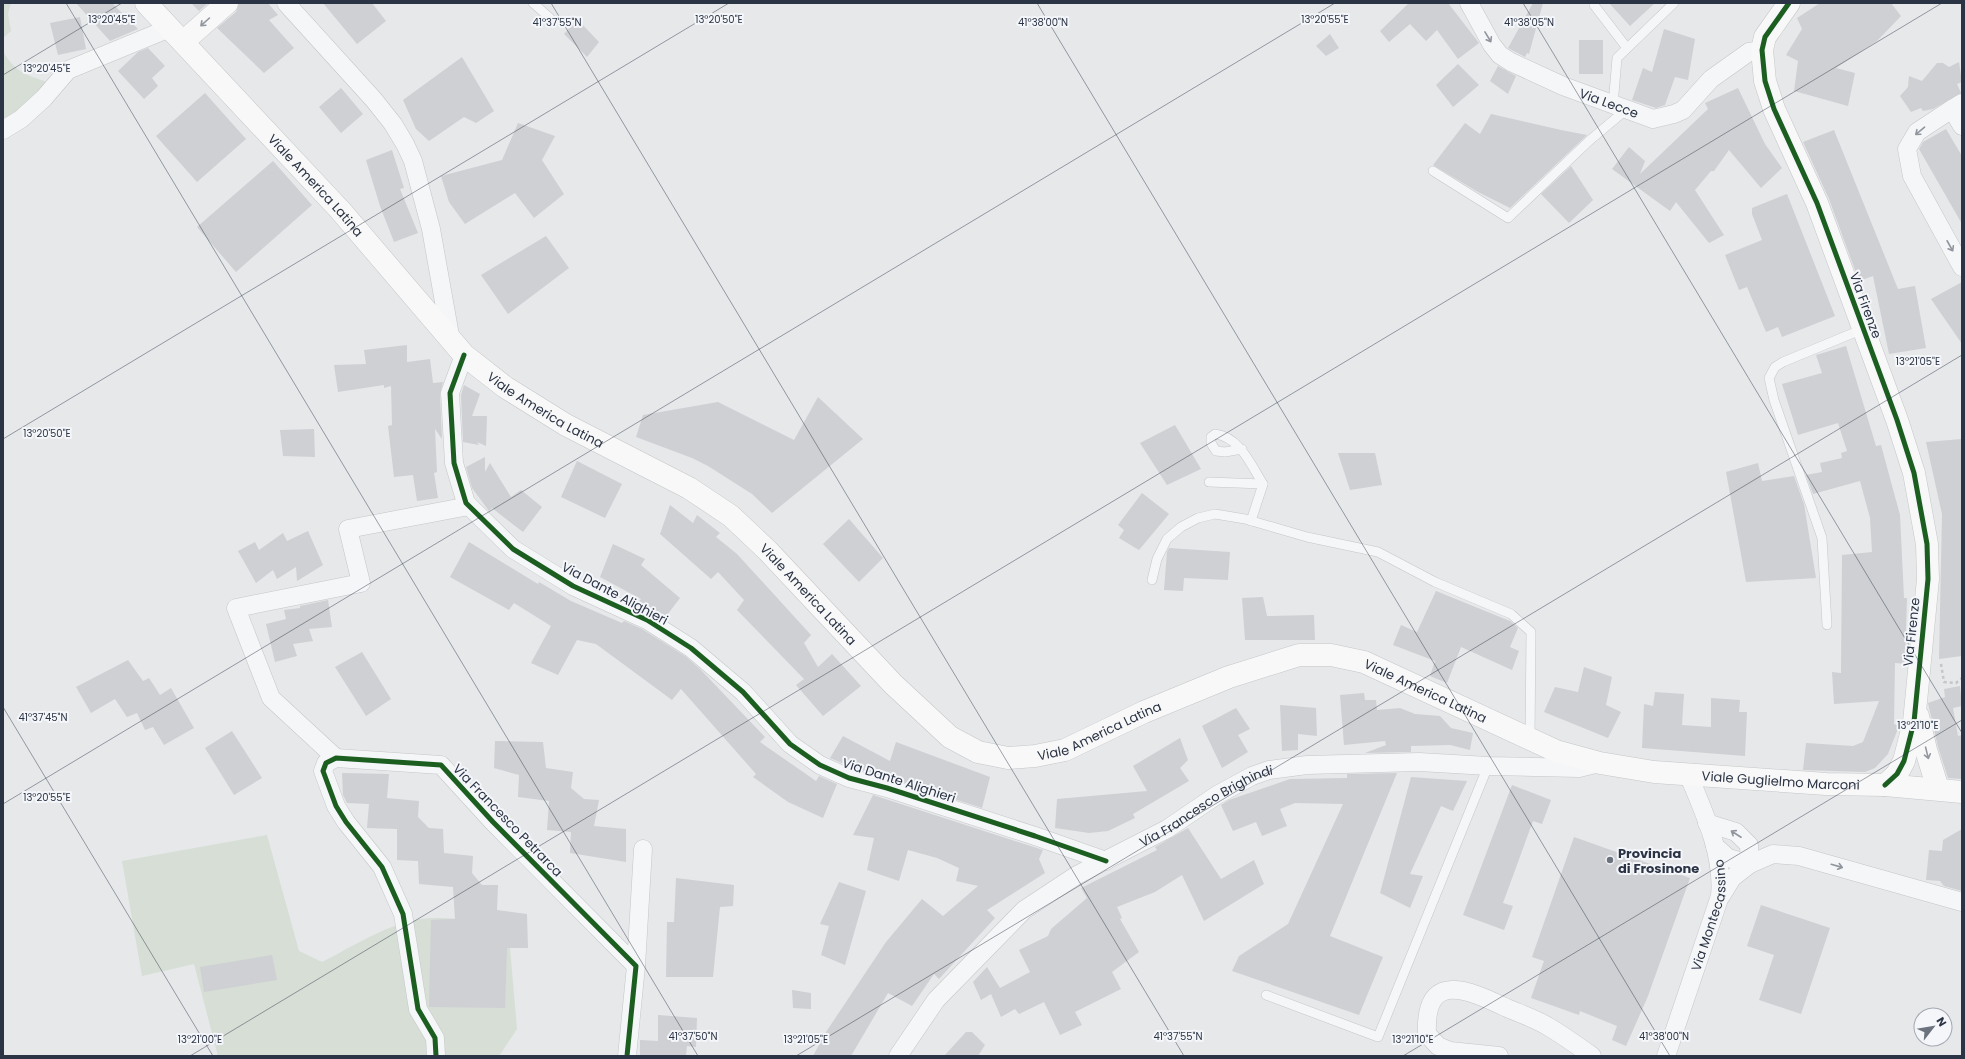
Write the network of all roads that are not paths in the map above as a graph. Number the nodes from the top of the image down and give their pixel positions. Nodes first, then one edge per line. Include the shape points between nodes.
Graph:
1 (146, 3) edge
2 (227, 3) edge
3 (286, 3) edge
4 (533, 3) edge
5 (1469, 3) edge
6 (1594, 3) edge
7 (1674, 3) edge
8 (1789, 3) edge
9 (550, 18) dead end
10 (176, 35) junction
11 (1627, 48) junction
12 (1762, 50) junction
13 (1957, 106) edge
14 (1620, 107) junction
15 (1962, 126) edge
16 (3, 130) edge
17 (1433, 171) dead end
18 (1962, 267) edge
19 (1863, 329) junction
20 (458, 348) junction
21 (1242, 450) dead end
22 (1208, 482) dead end
23 (1263, 484) junction
24 (469, 506) junction
25 (1251, 521) junction
26 (1152, 580) dead end
27 (1827, 625) dead end
28 (1915, 701) junction
29 (1530, 739) junction
30 (336, 758) junction
31 (1600, 763) junction
32 (1488, 766) junction
33 (1688, 774) junction
34 (1885, 785) junction
35 (1938, 789) junction
36 (1962, 792) edge
37 (1707, 823) junction
38 (1714, 846) junction
39 (643, 849) dead end
40 (1106, 861) junction
41 (1750, 864) junction
42 (1720, 896) junction
43 (1962, 902) edge
44 (636, 966) junction
45 (1266, 995) dead end
46 (1449, 1054) edge
47 (436, 1056) edge
48 (627, 1056) edge
49 (898, 1056) edge
50 (1499, 1056) edge
51 (1592, 1056) edge
52 (1666, 1056) edge

1 - 10 main road, Viale America Latina
2 -> 10 main road
3 - 20 street via 374,100 393,124 413,162
4 - 9 lane
5 -> 14 street, Via Lecce via 1500,55 1563,86
6 - 11 lane
7 - 11 lane
8 - 12 main road, Via Firenze via 1765,37
10 - 16 street via 68,70 44,98 21,119
10 - 20 main road, Viale America Latina via 340,210
11 - 14 lane via 1617,58
12 - 14 street, Via Lecce via 1749,52 1711,79 1683,110 1674,114 1653,119
12 - 19 main road, Via Firenze via 1765,81 1774,109 1817,203
13 - 15 street
13 -> 18 street via 1917,132 1907,150 1912,176
14 - 17 lane via 1590,140 1508,218
19 - 27 lane via 1783,362 1775,367 1769,378 1774,400 1822,538
19 - 28 main road, Via Firenze via 1914,473 1927,544 1928,579
20 - 24 street, Via Dante Alighieri via 450,393 454,463
20 - 29 main road, Viale America Latina via 505,387 566,425 689,488 731,516 768,551 893,684 950,737 978,752 1008,758 1065,750 1144,712 1229,677 1299,655 1331,655 1364,662
21 - 23 lane
22 - 23 lane
23 - 25 lane
24 - 30 street via 348,529 361,582 236,608 271,698
24 - 40 street, Via Dante Alighieri via 513,549 573,586 647,620 691,648 743,692 790,744 820,764 849,778 1013,828
25 - 26 lane via 1215,514 1198,518 1182,527 1167,539 1157,558
25 - 29 lane via 1307,537 1378,552 1435,582 1511,614 1531,632
28 - 34 main road, Via Firenze via 1911,737 1904,761 1897,774
28 -> 35 main road
29 - 31 main road, Viale America Latina via 1556,751
30 - 44 street, Via Francesco Petrarca via 441,765 493,822
30 - 47 street via 326,763 323,771 327,784 346,822 382,867 396,896 403,914 418,1009 435,1038
31 - 32 street, Via Francesco Brighindi via 1578,768
31 - 33 main road, Viale Guglielmo Marconi via 1654,772
32 - 40 street, Via Francesco Brighindi via 1419,762 1307,765 1269,770 1217,795 1167,829
32 - 45 lane via 1378,1037
33 - 34 main road, Viale Guglielmo Marconi via 1826,784
33 - 37 street, Via Montecassino
34 - 35 main road, Viale Guglielmo Marconi
35 - 36 main road, Viale Guglielmo Marconi
37 - 38 street, Via Montecassino
41 -> 37 street via 1748,845 1736,832
38 - 41 street via 1728,858
38 - 42 street, Via Montecassino via 1722,879
39 - 44 street
40 - 49 street, Via Francesco Brighindi via 1077,875 1024,910 936,1000
41 - 42 street via 1732,878
41 -> 43 street via 1773,854 1799,856
42 - 52 street, Via Montecassino
44 - 48 street
46 - 50 street
46 - 51 street via 1427,1034 1426,1018 1431,1002 1442,992 1458,989 1472,992 1548,1027

